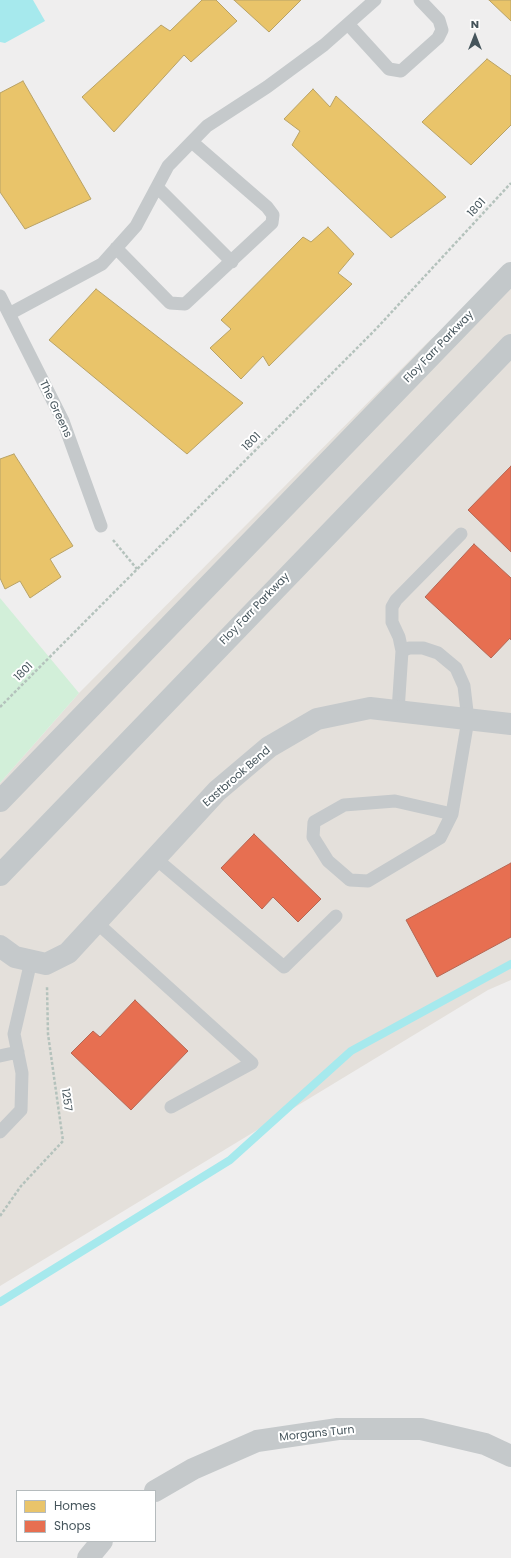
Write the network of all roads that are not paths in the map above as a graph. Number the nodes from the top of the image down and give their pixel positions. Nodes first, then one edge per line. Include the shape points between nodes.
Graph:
1 (376, 0) edge
2 (420, 0) edge
3 (348, 24) junction
4 (192, 142) junction
5 (157, 187) junction
6 (116, 248) junction
7 (232, 262) junction
8 (511, 273) edge
9 (0, 296) edge
10 (9, 314) junction
11 (511, 345) edge
12 (101, 526) road end
13 (461, 534) dead end
14 (402, 650) junction
15 (398, 711) junction
16 (468, 720) junction
17 (511, 724) edge
18 (0, 801) edge
19 (452, 814) junction
20 (155, 858) junction
21 (0, 875) edge
22 (336, 916) dead end
23 (96, 922) junction
24 (0, 946) edge
25 (38, 962) junction
26 (18, 1052) junction
27 (0, 1056) edge
28 (171, 1107) dead end
29 (0, 1132) edge
30 (511, 1456) edge
31 (156, 1490) edge
32 (101, 1542) edge
33 (88, 1558) edge

1 - 3 lane
2 - 3 lane via 439,20 442,30 438,38 401,70 389,69
3 - 4 lane via 267,87 207,126
4 - 5 lane via 168,166
4 - 7 lane via 267,206 273,215 272,224
5 - 6 lane via 136,226
5 - 7 lane
6 - 7 lane via 170,303 185,304
6 - 10 lane via 102,264
8 - 18 main road, Floy Farr Parkway
9 - 10 lane, The Greens
10 - 12 lane, The Greens via 63,421
11 - 21 main road, Floy Farr Parkway
13 - 14 lane via 392,607 392,622
14 - 15 lane
14 - 16 lane via 423,648 438,654 456,668 466,692
15 - 16 street, Eastbrook Bend
15 - 20 street, Eastbrook Bend via 370,708 317,719 269,747 217,791
16 - 17 street, Eastbrook Bend
16 - 19 lane
19 - 19 lane via 440,838 368,881 350,880 328,861 314,837 314,822 344,805 395,801
20 - 22 lane via 284,967
20 - 23 street, Eastbrook Bend
23 - 25 street, Eastbrook Bend via 68,953
23 - 28 lane via 252,1063
24 - 25 street via 15,957
25 - 26 lane via 14,1034
26 - 27 lane
26 - 29 lane via 22,1073 21,1110
30 - 31 street, Morgans Turn via 485,1444 421,1429 338,1429 257,1441 193,1469
32 - 33 street

